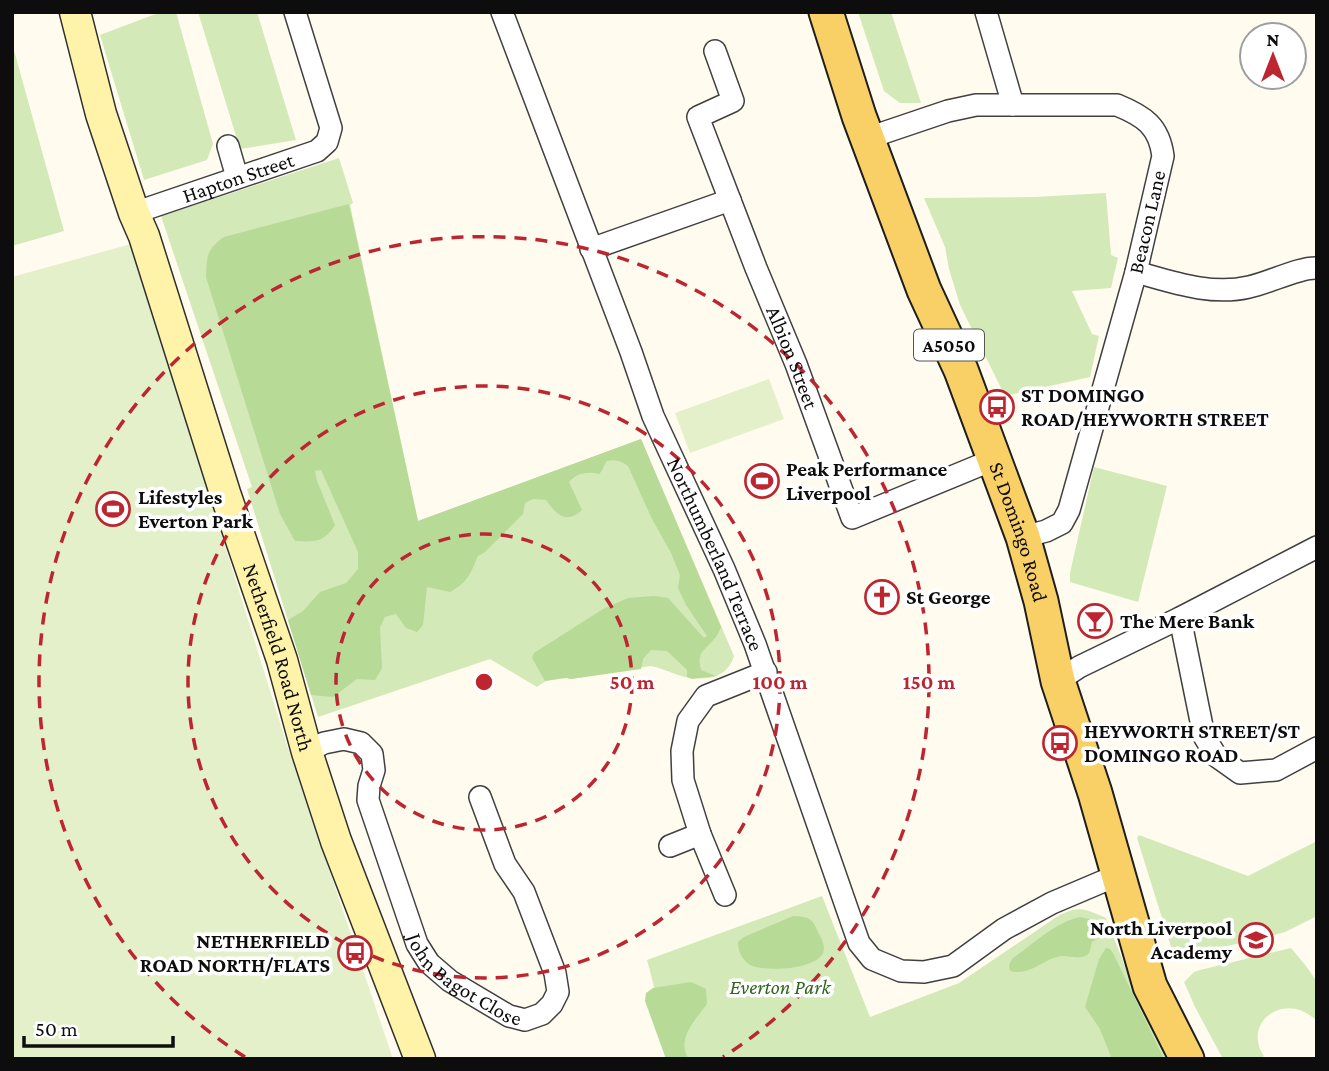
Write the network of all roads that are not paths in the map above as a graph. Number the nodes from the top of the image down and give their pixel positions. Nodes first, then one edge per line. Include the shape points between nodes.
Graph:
1 (75, 12) edge
2 (295, 12) edge
3 (502, 12) edge
4 (826, 12) edge
5 (986, 12) edge
6 (715, 51) dead end
7 (1013, 105) junction
8 (867, 138) junction
9 (228, 146) dead end
10 (237, 177) junction
11 (730, 200) junction
12 (134, 213) junction
13 (592, 249) junction
14 (1317, 268) edge
15 (1136, 272) junction
16 (995, 460) junction
17 (1023, 537) junction
18 (1317, 547) edge
19 (1180, 618) junction
20 (766, 672) junction
21 (1058, 681) junction
22 (1317, 748) edge
23 (307, 752) junction
24 (480, 797) dead end
25 (700, 834) junction
26 (670, 846) dead end
27 (1118, 875) junction
28 (725, 895) dead end
29 (420, 1059) edge
30 (1187, 1059) edge

1 - 12 street, Netherfield Road North via 100,114
2 - 10 street, Hapton Street via 331,128 327,142 317,151
3 - 13 street, Northumberland Terrace
4 - 8 main road, St Domingo Road / A5050
5 - 7 street
6 - 11 street, Albion Street via 733,102 698,117
7 - 8 street, Beacon Lane via 948,111
7 - 15 street, Beacon Lane via 1117,105 1151,124 1163,156
8 - 16 main road, St Domingo Road / A5050
9 - 10 street
10 - 12 street, Hapton Street
11 - 13 street
11 - 16 street, Albion Street via 852,517
12 - 23 street, Netherfield Road North via 282,660
13 - 20 street, Northumberland Terrace via 653,416
14 - 15 street via 1245,288 1220,290
15 - 17 street, Beacon Lane via 1069,510 1062,523
16 - 17 main road, St Domingo Road / A5050
17 - 21 main road, St Domingo Road / A5050
18 - 19 street
19 - 21 street
19 - 22 street via 1203,736 1216,757 1240,773 1276,770
20 - 25 street via 706,696 688,721 683,780
20 - 27 street, Northumberland Terrace via 859,943 872,959 901,971 953,966 1016,922
21 - 27 main road, St Domingo Road / A5050
23 - 24 street, John Bagot Close via 344,739 361,743 372,754 368,800 417,944 429,963 460,989 525,1020 542,1014 552,1004 558,992 555,973
23 - 29 street, Netherfield Road North via 336,841
25 - 26 street
25 - 28 street
27 - 30 main road, St Domingo Road / A5050 via 1150,986

